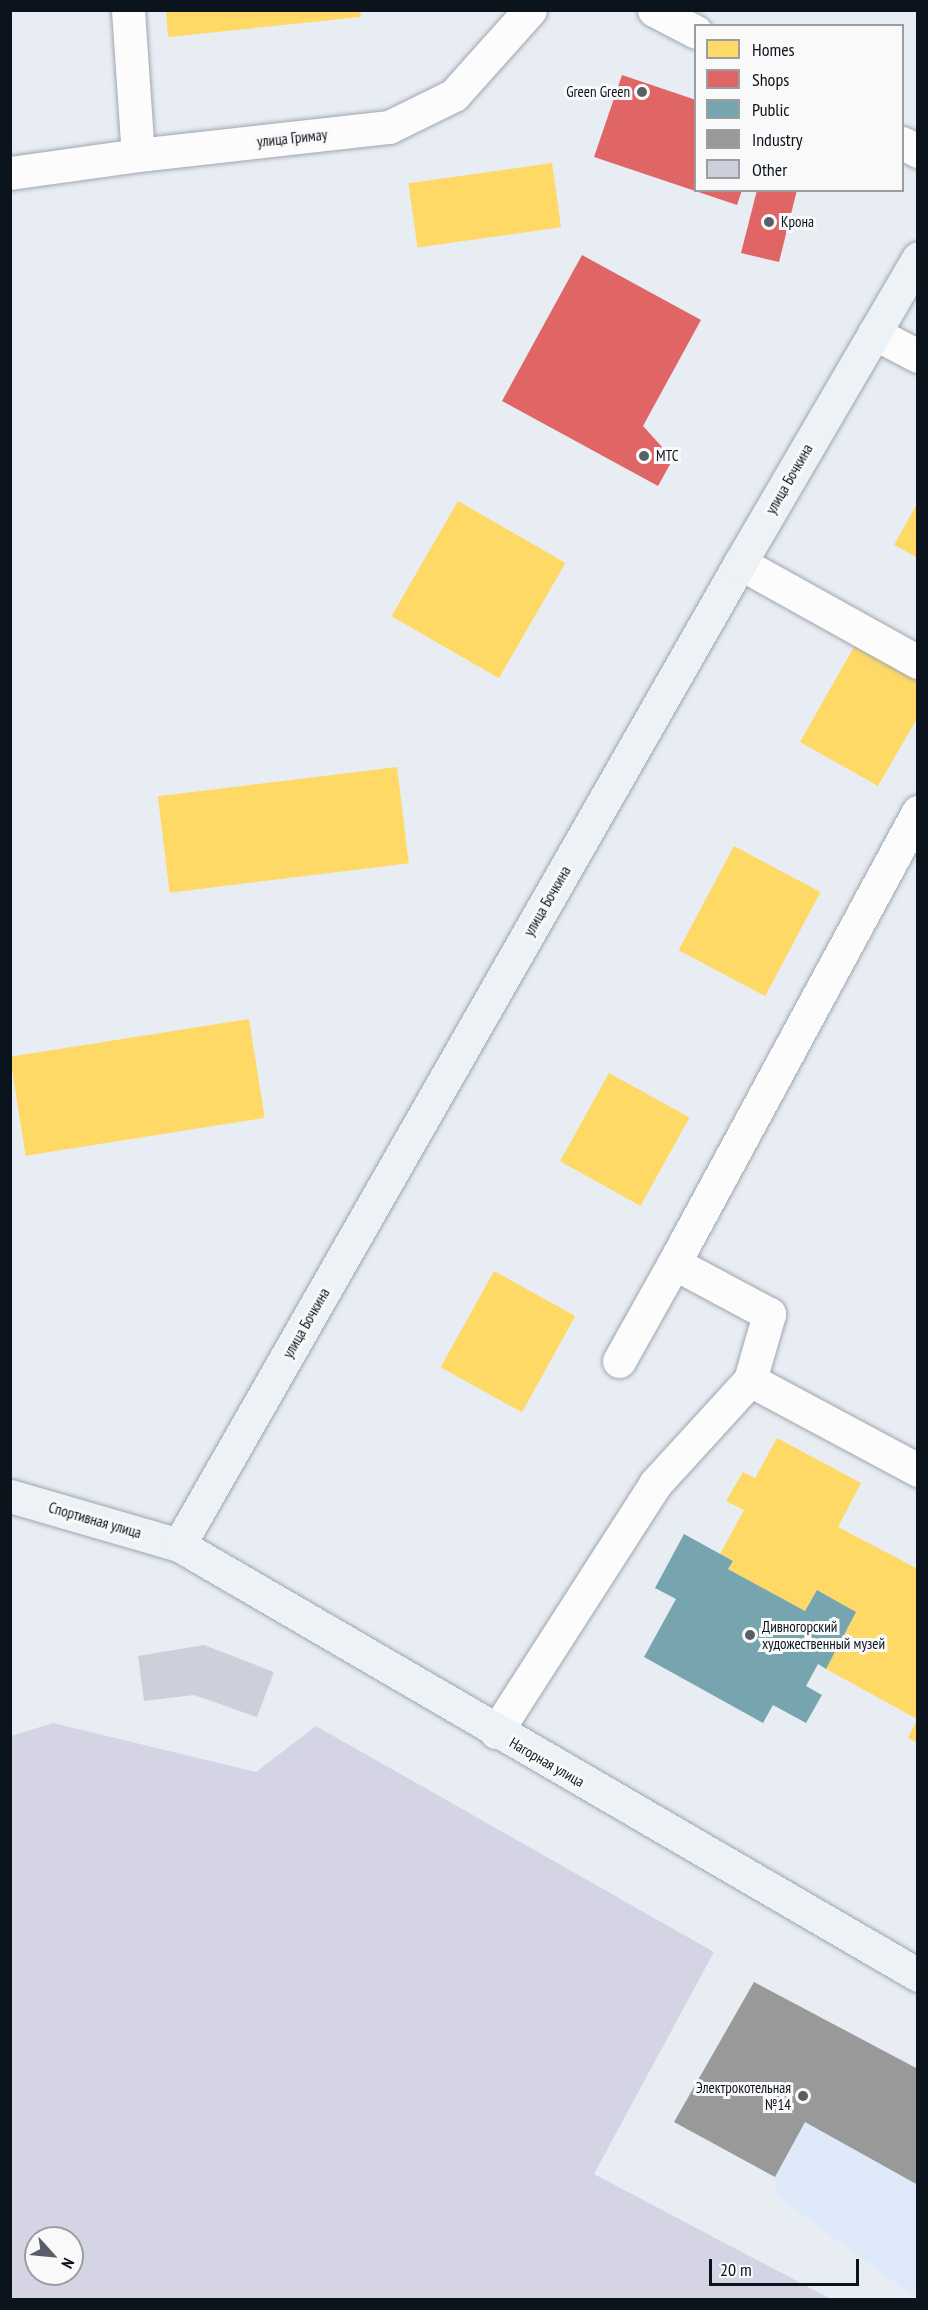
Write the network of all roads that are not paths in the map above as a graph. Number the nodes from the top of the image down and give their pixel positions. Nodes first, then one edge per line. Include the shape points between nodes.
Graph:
1 (128, 10) edge
2 (530, 10) edge
3 (654, 10) edge
4 (694, 32) edge
5 (904, 144) edge
6 (918, 151) edge
7 (138, 155) junction
8 (10, 173) edge
9 (918, 258) edge
10 (874, 333) junction
11 (918, 356) edge
12 (740, 563) junction
13 (918, 662) edge
14 (918, 812) edge
15 (674, 1263) junction
16 (619, 1361) dead end
17 (750, 1380) junction
18 (918, 1470) edge
19 (10, 1496) edge
20 (179, 1545) junction
21 (496, 1732) junction
22 (918, 1975) edge

1 - 7 street
2 - 7 street, улица Гримау via 454,95 389,127
3 - 4 street
5 - 6 street
7 - 8 street, улица Гримау
9 - 10 main road, улица Бочкина
10 - 11 street
10 - 12 main road, улица Бочкина
12 - 13 street
12 - 20 main road, улица Бочкина
14 - 15 street
15 - 16 street
15 - 17 street via 770,1314
17 - 18 street
17 - 21 street via 655,1484
19 - 20 main road, Спортивная улица
20 - 21 main road, Нагорная улица
21 - 22 main road, Нагорная улица

